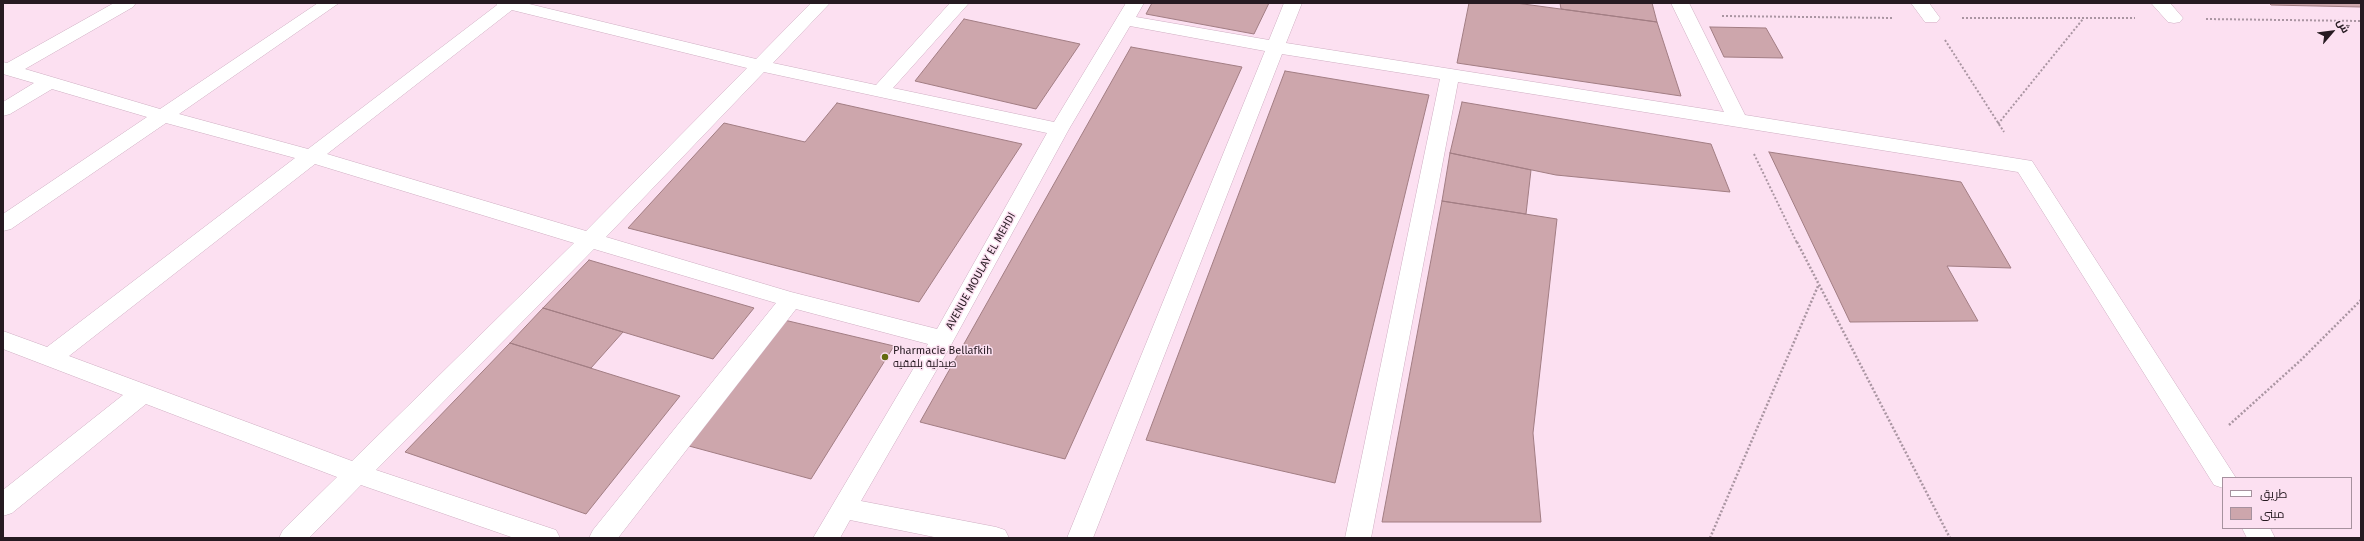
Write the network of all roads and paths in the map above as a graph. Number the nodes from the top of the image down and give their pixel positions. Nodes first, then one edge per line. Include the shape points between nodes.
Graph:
1 (127, 3) edge
2 (330, 3) edge
3 (508, 3) edge
4 (822, 3) edge
5 (960, 3) edge
6 (1293, 3) edge
7 (1920, 3) edge
8 (2160, 3) edge
9 (1683, 10) edge
10 (1130, 12) edge
11 (1931, 18) junction
12 (2083, 18) junction
13 (2174, 18) junction
14 (2361, 21) edge
15 (1275, 47) junction
16 (760, 66) junction
17 (6, 69) edge
18 (1450, 74) junction
19 (50, 82) junction
20 (881, 90) junction
21 (3, 110) edge
22 (164, 116) junction
23 (1737, 119) junction
24 (1998, 124) junction
25 (1059, 129) junction
26 (311, 156) junction
27 (2025, 166) junction
28 (3, 224) edge
29 (590, 240) junction
30 (1818, 285) junction
31 (791, 300) junction
32 (2361, 300) edge
33 (943, 339) junction
34 (3, 340) edge
35 (51, 357) junction
36 (142, 393) junction
37 (2204, 448) junction
38 (358, 474) junction
39 (2222, 477) edge
40 (3, 505) edge
41 (843, 508) junction
42 (2256, 529) edge
43 (292, 538) edge
44 (547, 538) edge
45 (602, 538) edge
46 (826, 538) edge
47 (996, 538) edge
48 (1080, 538) edge
49 (1358, 538) edge
50 (1710, 538) edge
51 (1950, 538) edge
52 (2262, 538) edge

1 - 17 street
2 - 22 street
3 - 16 street
3 - 26 street
4 - 16 street
5 - 20 street
6 - 15 street
7 - 11 street
8 - 13 street
9 - 11 path
9 - 23 street
10 - 15 street
10 - 25 street, AVENUE MOULAY EL MEHDI
11 - 12 path
11 - 24 path
12 - 13 path
12 - 24 path
13 - 14 path
15 - 18 street
15 - 48 street
16 - 20 street
16 - 29 street
17 - 19 street
18 - 23 street
18 - 49 street
19 - 21 street
19 - 22 street
20 - 25 street
22 - 26 street
22 - 28 street
23 - 27 street
23 - 30 path
24 - 27 path
25 - 33 street, AVENUE MOULAY EL MEHDI
26 - 29 street
26 - 35 street
27 - 37 street
29 - 31 street
29 - 38 street
30 - 50 path
30 - 51 path
31 - 33 street
31 - 45 street
32 - 37 path via 2301,360
33 - 41 street, AVENUE MOULAY EL MEHDI
34 - 35 street
35 - 36 street
36 - 38 street
36 - 40 street
37 - 39 street
38 - 43 street
38 - 44 street
41 - 46 street, AVENUE MOULAY EL MEHDI
41 - 47 street
42 - 52 street

